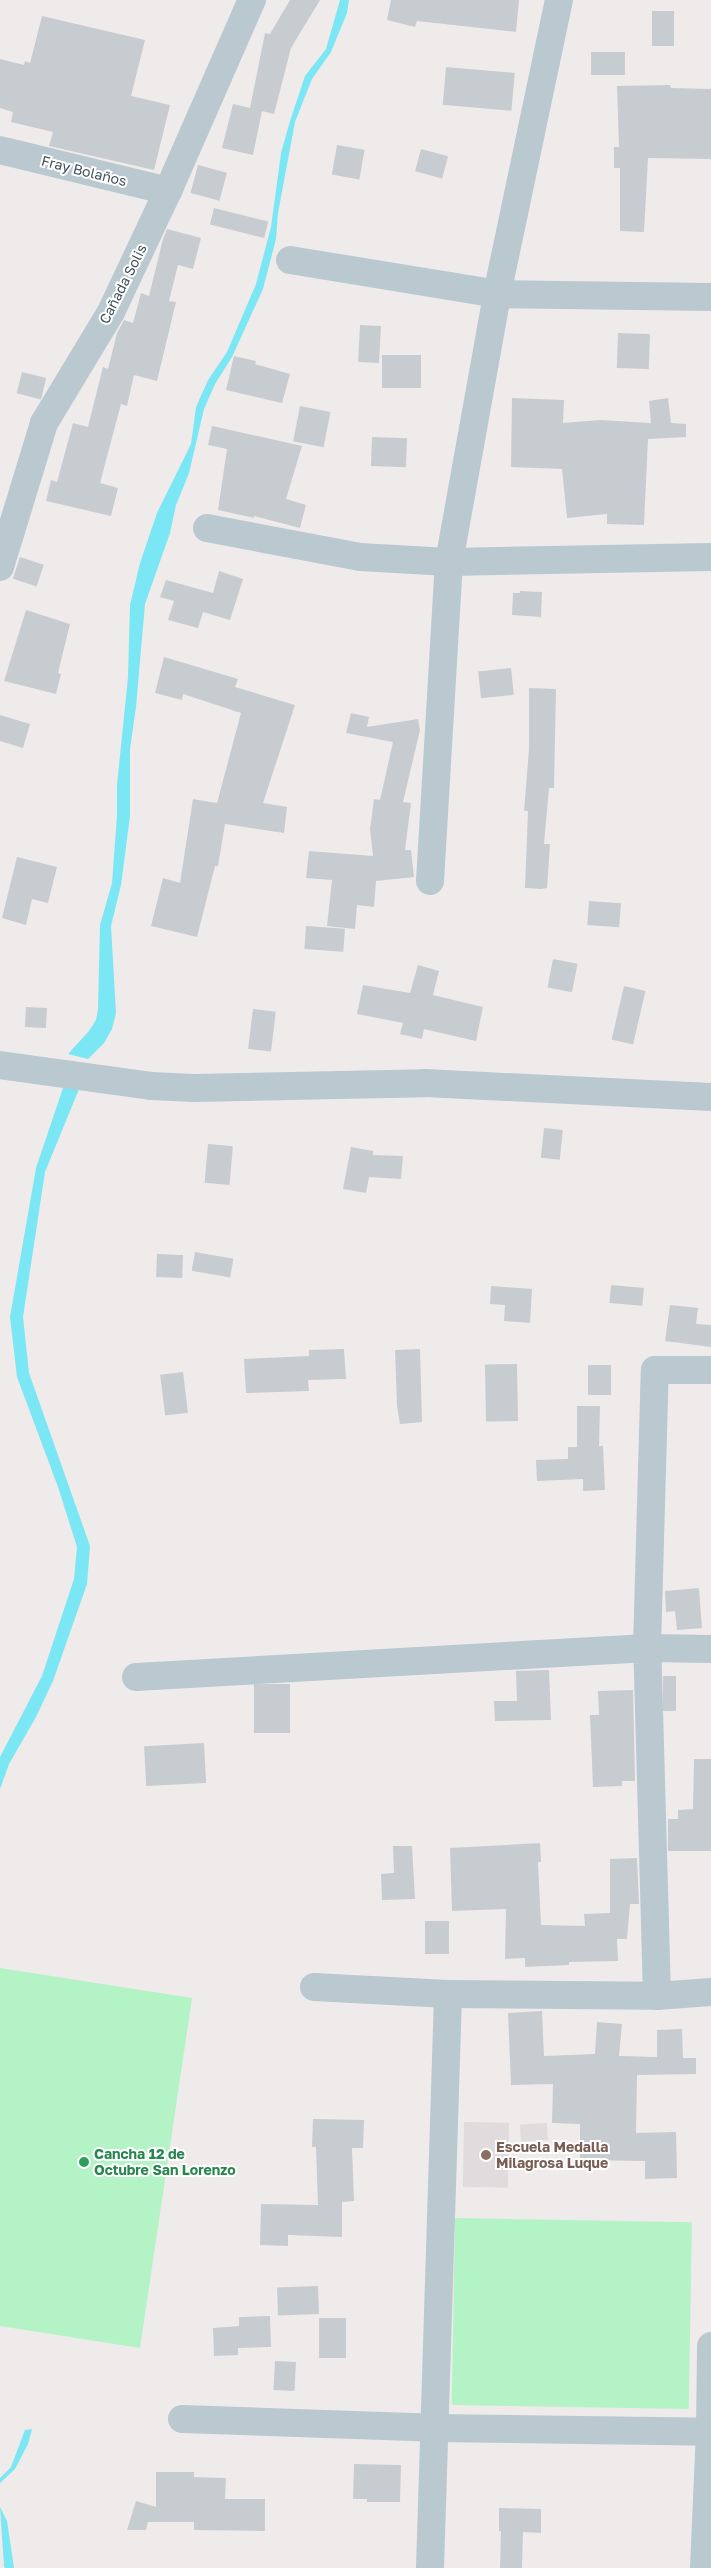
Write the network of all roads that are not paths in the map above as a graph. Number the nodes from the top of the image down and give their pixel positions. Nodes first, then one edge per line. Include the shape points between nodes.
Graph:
1 (252, 0) edge
2 (559, 0) edge
3 (0, 150) edge
4 (168, 191) junction
5 (290, 260) dead end
6 (497, 294) junction
7 (711, 297) edge
8 (207, 528) dead end
9 (711, 557) edge
10 (449, 562) junction
11 (0, 567) edge
12 (430, 881) dead end
13 (0, 1064) edge
14 (711, 1098) edge
15 (711, 1370) edge
16 (647, 1648) junction
17 (711, 1649) edge
18 (136, 1677) dead end
19 (314, 1987) dead end
20 (711, 1992) edge
21 (448, 1994) junction
22 (657, 1996) junction
23 (711, 2346) edge
24 (182, 2420) dead end
25 (434, 2428) junction
26 (711, 2432) edge
27 (430, 2568) edge
28 (704, 2568) edge

1 - 4 street, Cañada Solis
2 - 6 street
3 - 4 street, Fray Bolaños
4 - 11 street, Cañada Solis via 111,312 44,423
5 - 6 street
6 - 7 street
6 - 10 street
8 - 10 street via 360,557
9 - 10 street
10 - 12 street
13 - 14 street via 151,1086 194,1088 425,1082
15 - 16 street via 655,1370
16 - 17 street
16 - 18 street
16 - 22 street
19 - 21 street
20 - 22 street
21 - 22 street
21 - 25 street
23 - 26 street
24 - 25 street
25 - 26 street
25 - 27 street
26 - 28 street

